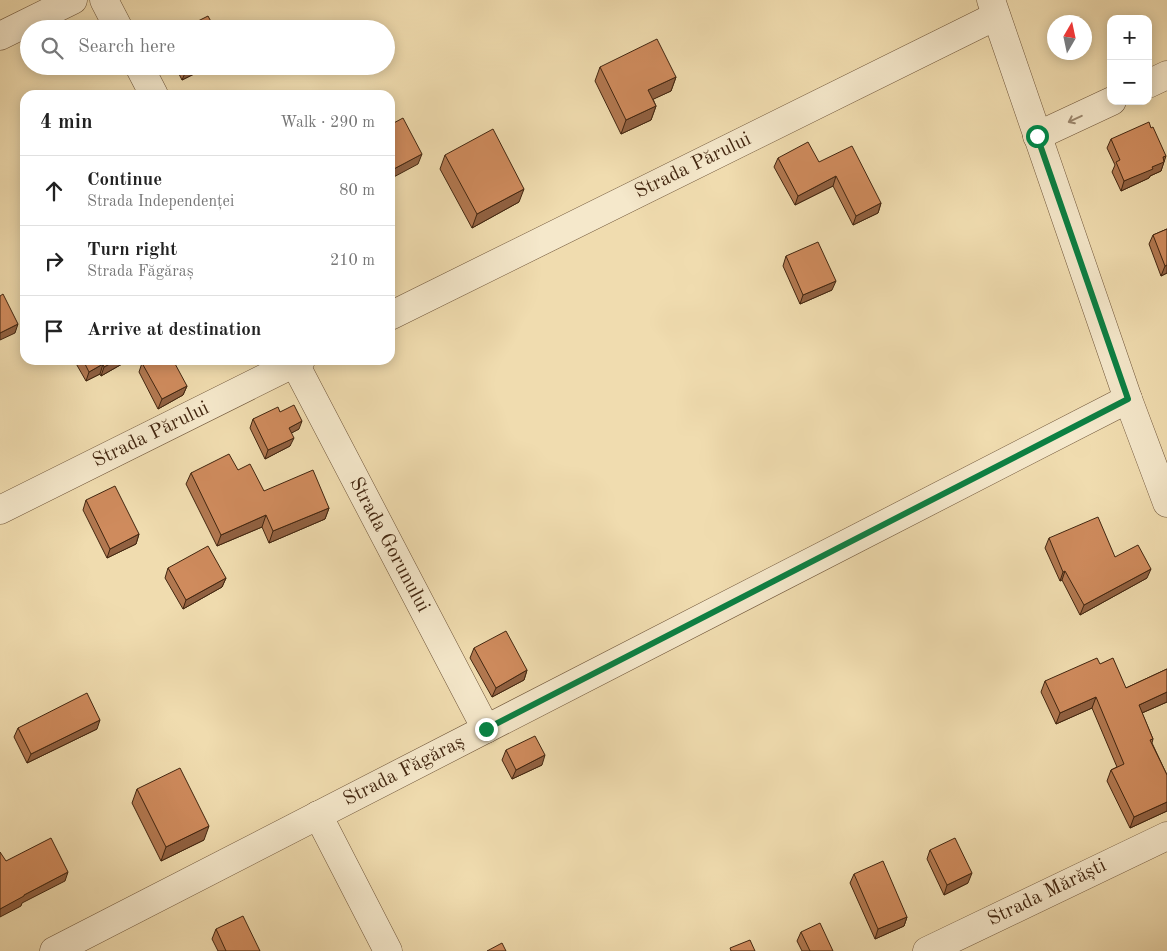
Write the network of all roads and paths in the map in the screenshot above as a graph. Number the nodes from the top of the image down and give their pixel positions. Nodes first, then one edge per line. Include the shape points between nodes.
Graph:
1 (73, 0) edge
2 (104, 0) edge
3 (993, 8) edge
4 (32, 20) edge
5 (114, 20) edge
6 (20, 26) edge
7 (0, 36) edge
8 (144, 75) edge
9 (1167, 75) edge
10 (1152, 82) edge
11 (151, 90) edge
12 (1107, 103) edge
13 (1037, 136) junction
14 (395, 313) edge
15 (288, 365) edge
16 (298, 365) edge
17 (1128, 399) junction
18 (1167, 503) edge
19 (0, 510) edge
20 (486, 729) junction
21 (318, 815) junction
22 (1167, 836) edge
23 (54, 951) edge
24 (388, 951) edge
25 (927, 951) edge

1 - 4 street
2 - 5 street
3 - 13 street
3 - 14 street, Strada Părului
6 - 7 street
8 - 11 street
9 - 10 street
12 -> 13 street
13 - 17 street
15 - 19 street, Strada Părului
16 - 20 street, Strada Gorunului
17 - 18 street
17 - 20 street, Strada Făgăraș
20 - 21 street, Strada Făgăraș
21 - 23 street, Strada Făgăraș
21 - 24 street
22 - 25 street, Strada Mărăști

